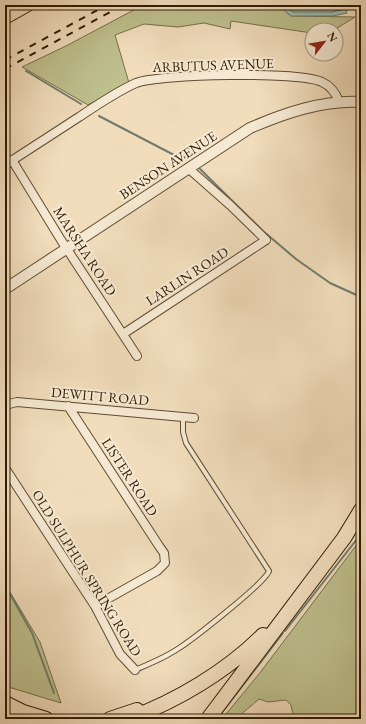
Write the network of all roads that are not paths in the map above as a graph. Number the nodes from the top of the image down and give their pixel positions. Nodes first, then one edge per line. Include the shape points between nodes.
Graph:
1 (9, 5) edge
2 (28, 5) edge
3 (5, 7) edge
4 (5, 18) edge
5 (339, 102) junction
6 (361, 102) edge
7 (8, 162) edge
8 (188, 168) junction
9 (67, 248) junction
10 (5, 289) edge
11 (123, 334) junction
12 (137, 356) dead end
13 (5, 405) edge
14 (68, 406) junction
15 (182, 417) junction
16 (194, 418) dead end
17 (5, 468) edge
18 (361, 510) edge
19 (297, 600) junction
20 (95, 606) junction
21 (222, 668) junction
22 (135, 670) joint
23 (5, 703) edge
24 (46, 719) edge
25 (110, 719) edge
26 (128, 719) edge
27 (208, 719) edge

1 - 3 main road
2 - 4 main road
5 - 6 street, BENSON AVENUE
5 - 7 street, ARBUTUS AVENUE via 330,86 300,76 176,77 142,81 108,98
5 - 8 street, BENSON AVENUE via 305,108 250,128
7 - 9 street, MARSHA ROAD
8 - 9 street, BENSON AVENUE
8 - 11 street, LARLIN ROAD via 266,240
9 - 10 street, BENSON AVENUE
9 - 11 street, MARSHA ROAD
11 - 12 street, MARSHA ROAD
13 - 14 street, DEWITT ROAD via 17,402
14 - 15 street, DEWITT ROAD
14 - 20 street, LISTER ROAD via 164,554 165,563 157,571
15 - 16 street, DEWITT ROAD
15 - 22 lane via 186,443 269,571 252,591 177,650
17 - 20 street, OLD SULPHUR SPRING ROAD
18 - 19 highway via 344,538
19 - 21 highway via 252,646
19 - 27 highway
20 - 22 street, OLD SULPHUR SPRING ROAD via 120,654
21 - 25 highway via 160,700
21 - 26 highway via 171,700
23 - 24 highway

